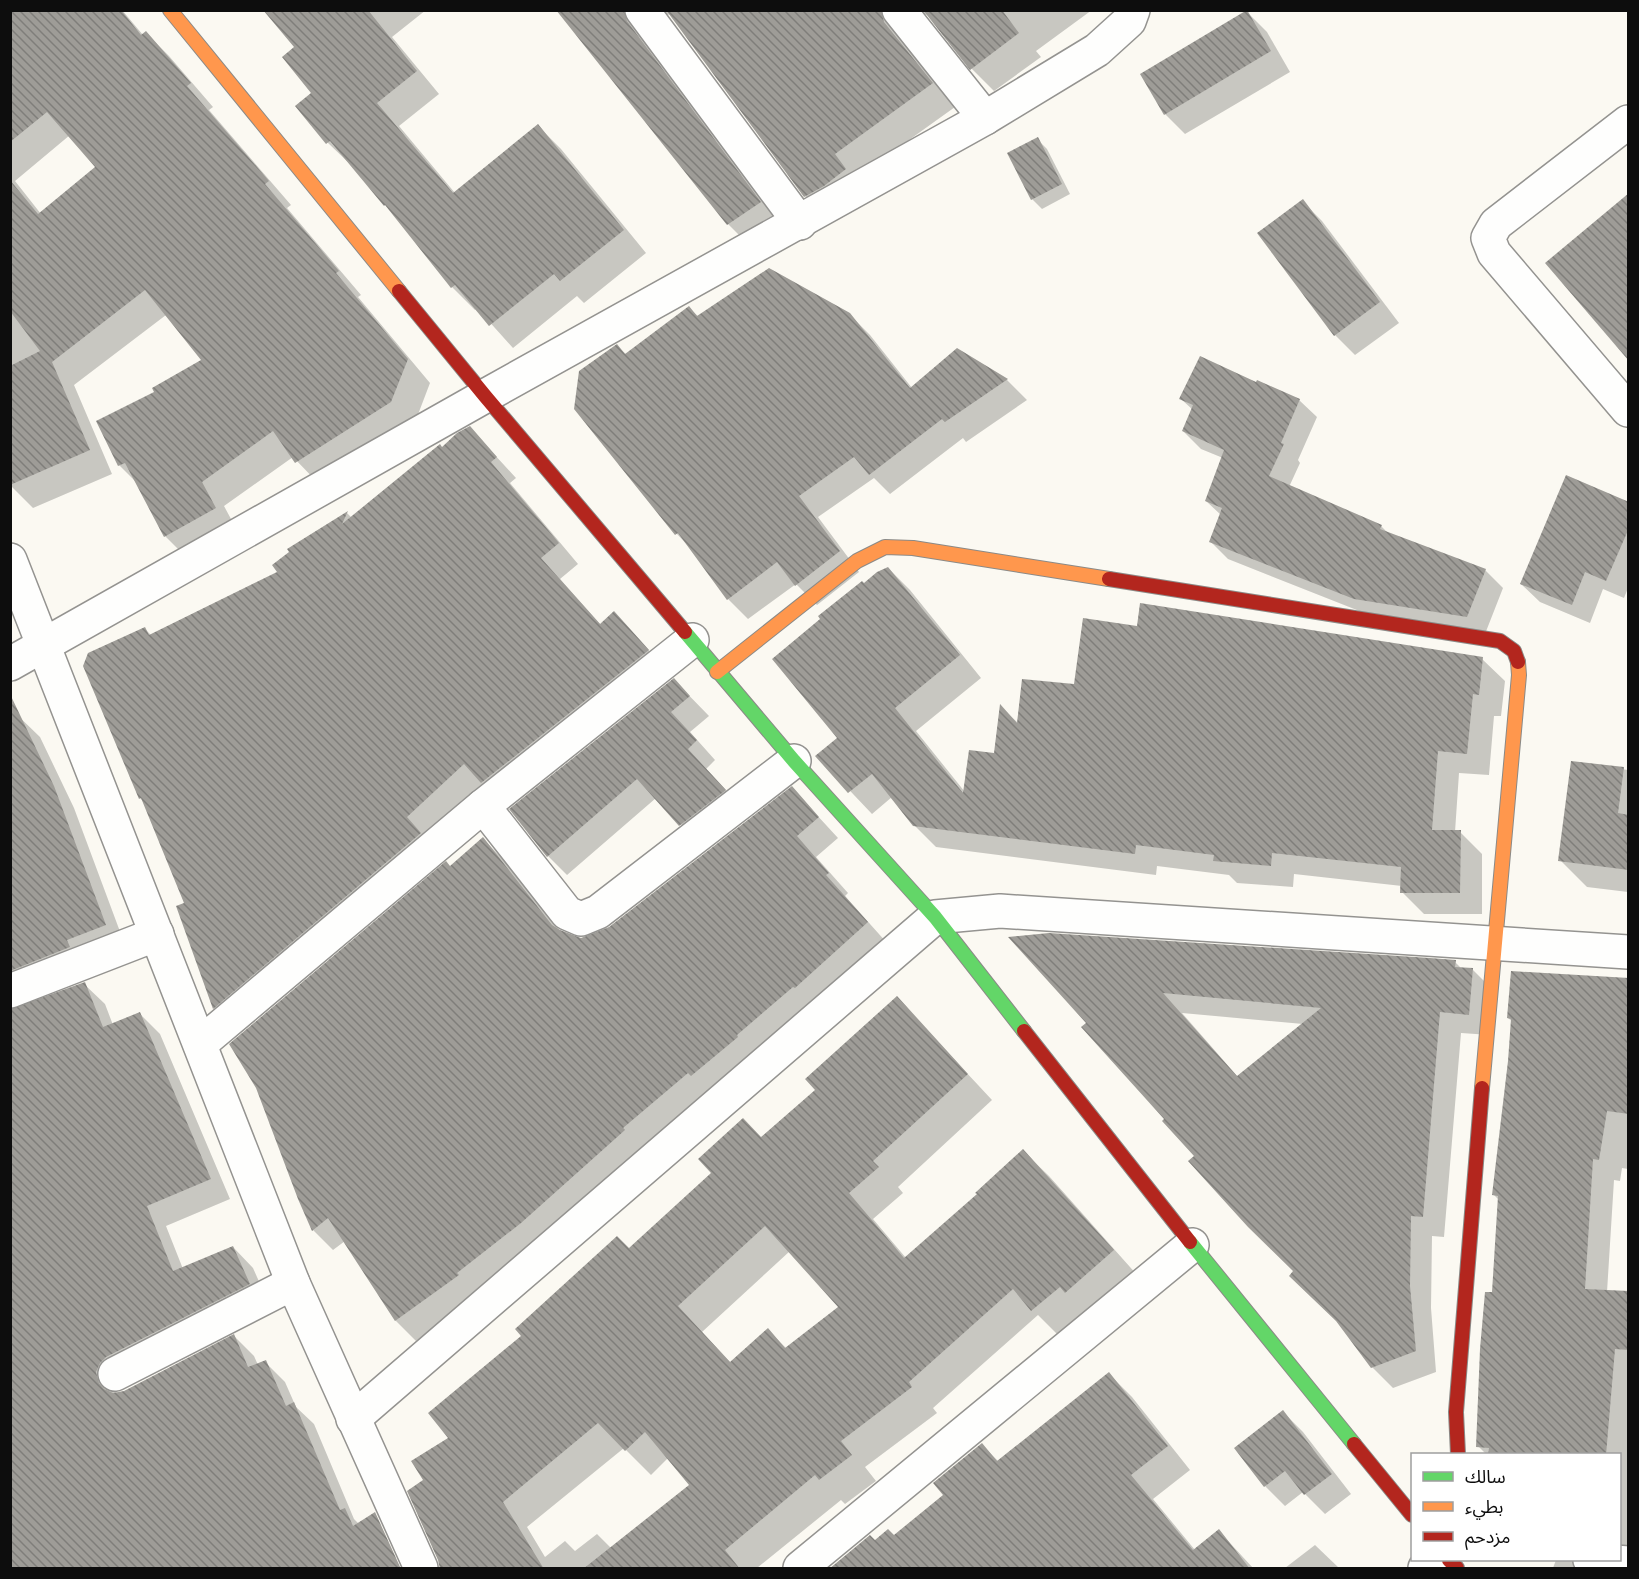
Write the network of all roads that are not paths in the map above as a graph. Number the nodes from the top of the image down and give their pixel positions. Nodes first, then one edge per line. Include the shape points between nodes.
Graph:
1 (170, 10) edge
2 (642, 10) edge
3 (899, 10) edge
4 (1133, 10) edge
5 (985, 118) junction
6 (1627, 127) edge
7 (800, 223) junction
8 (485, 396) junction
9 (1629, 410) edge
10 (10, 560) edge
11 (692, 639) junction
12 (44, 644) junction
13 (10, 664) edge
14 (717, 672) junction
15 (794, 761) junction
16 (483, 806) junction
17 (935, 918) junction
18 (157, 934) junction
19 (1494, 943) junction
20 (1629, 952) edge
21 (10, 992) edge
22 (200, 1044) junction
23 (1192, 1245) junction
24 (293, 1283) junction
25 (115, 1374) dead end
26 (354, 1419) junction
27 (1458, 1453) edge
28 (1411, 1513) edge
29 (1603, 1561) edge
30 (1629, 1563) edge
31 (422, 1569) edge
32 (800, 1569) edge

1 - 8 street
2 - 7 street
3 - 5 street
4 - 5 street via 1129,21 1097,50
5 - 7 street
6 - 9 street via 1496,224 1488,238 1494,253
7 - 8 street
8 - 11 street
8 - 12 street
10 - 12 street
11 - 14 street
11 - 16 street
12 - 13 street
12 - 18 street
14 - 15 street
14 - 19 street via 857,561 885,548 924,550 1500,641 1513,648 1520,675
15 - 16 street via 598,912 581,919 567,913
15 - 17 street
16 - 22 street
17 - 19 street via 1000,911
17 - 23 street
17 - 26 street
18 - 21 street
18 - 22 street
19 - 20 street
19 - 27 street via 1456,1412
22 - 24 street
23 - 28 street
23 - 32 street
24 - 25 street
24 - 26 street
26 - 31 street
29 - 30 street

